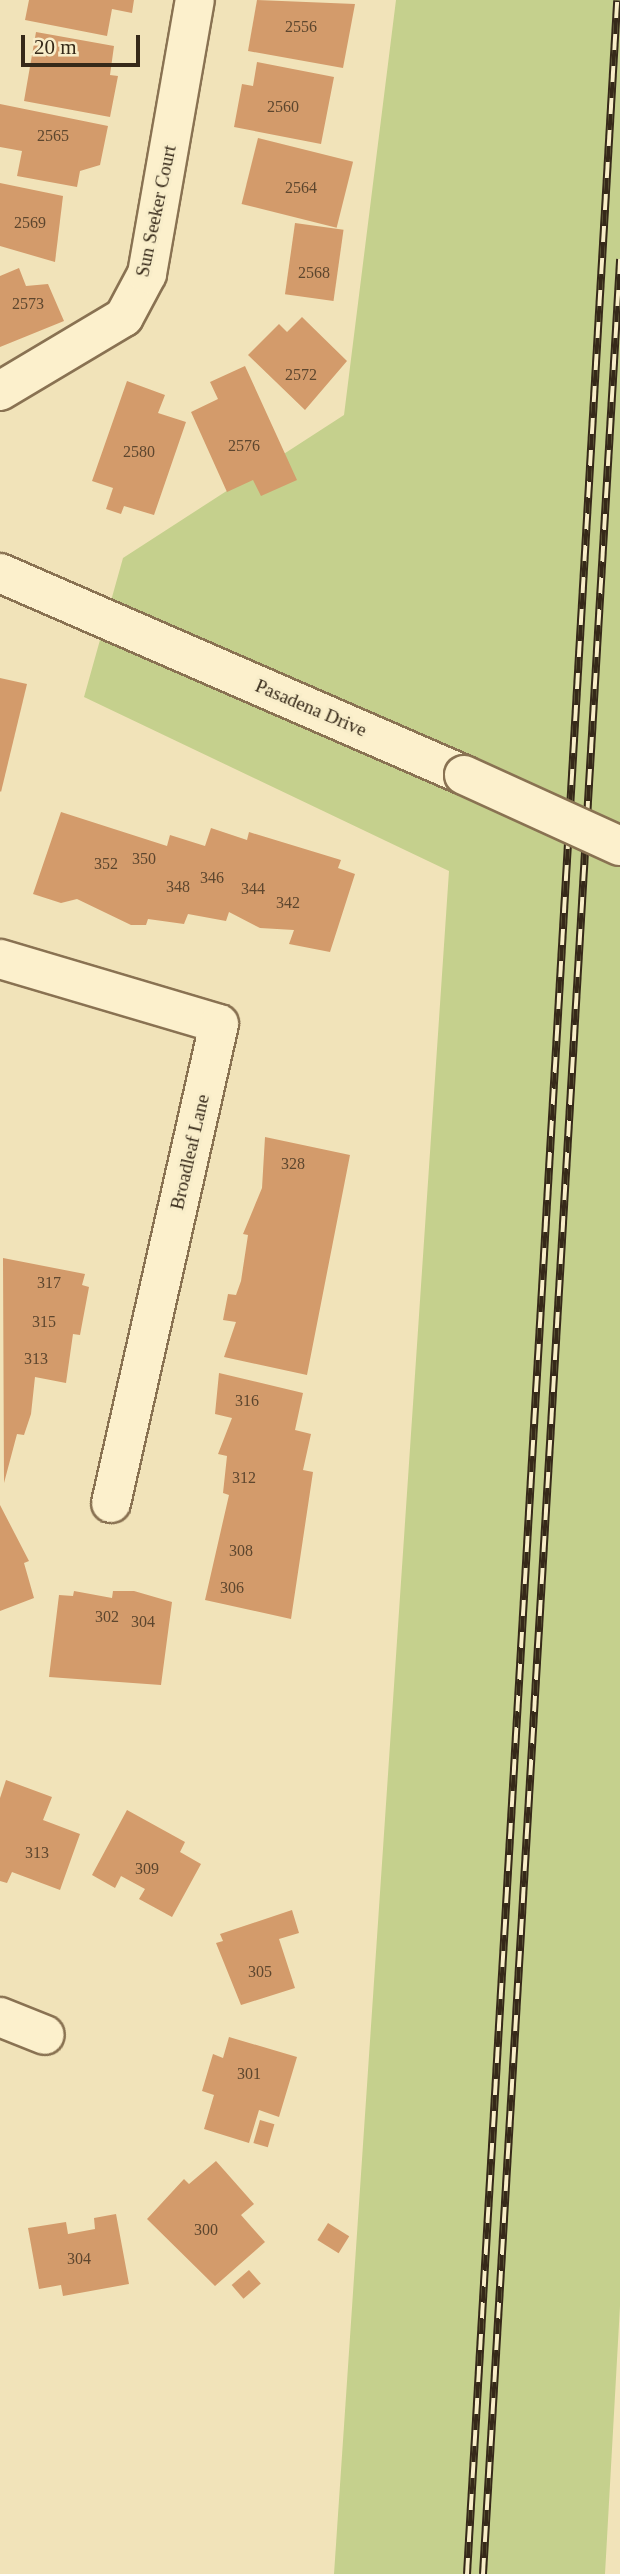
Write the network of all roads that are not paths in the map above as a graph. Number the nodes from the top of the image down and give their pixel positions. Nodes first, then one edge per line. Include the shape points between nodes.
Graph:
1 (195, 0) edge
2 (0, 391) edge
3 (0, 573) edge
4 (620, 846) edge
5 (0, 959) edge
6 (111, 1503) dead end
7 (0, 2017) edge
8 (46, 2035) dead end

1 - 2 street, Sun Seeker Court via 147,274 124,317
3 - 4 street, Pasadena Drive, bridge
5 - 6 street, Broadleaf Lane via 219,1024
7 - 8 street

